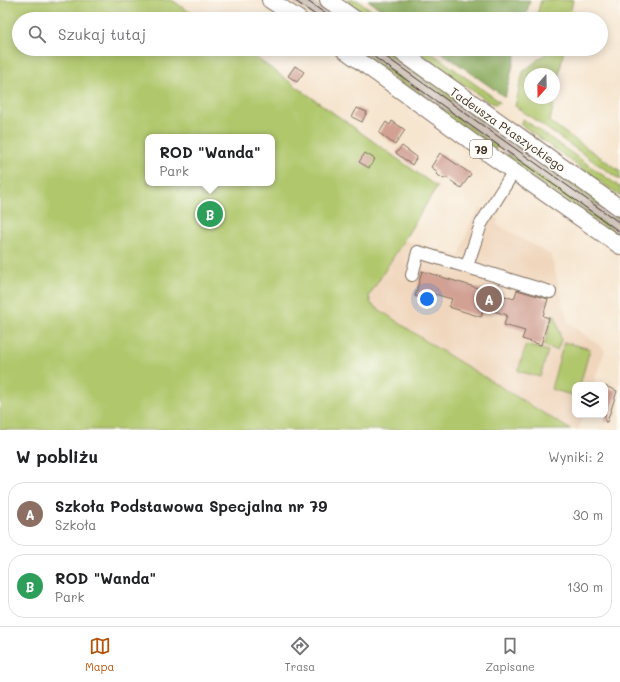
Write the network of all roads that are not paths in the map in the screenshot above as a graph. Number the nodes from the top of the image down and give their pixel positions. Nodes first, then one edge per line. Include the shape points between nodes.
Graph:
1 (270, 0) edge
2 (328, 0) edge
3 (288, 12) edge
4 (345, 12) edge
5 (353, 56) edge
6 (407, 56) edge
7 (514, 171) junction
8 (620, 208) edge
9 (620, 246) edge
10 (466, 266) junction
11 (412, 274) dead end
12 (550, 292) dead end

1 - 3 main road
2 - 4 main road
5 - 7 main road, 79
6 - 8 main road, Tadeusza Ptaszyckiego
7 - 9 main road, 79
7 - 10 lane via 480,224
10 - 11 lane via 418,252
10 - 12 lane

